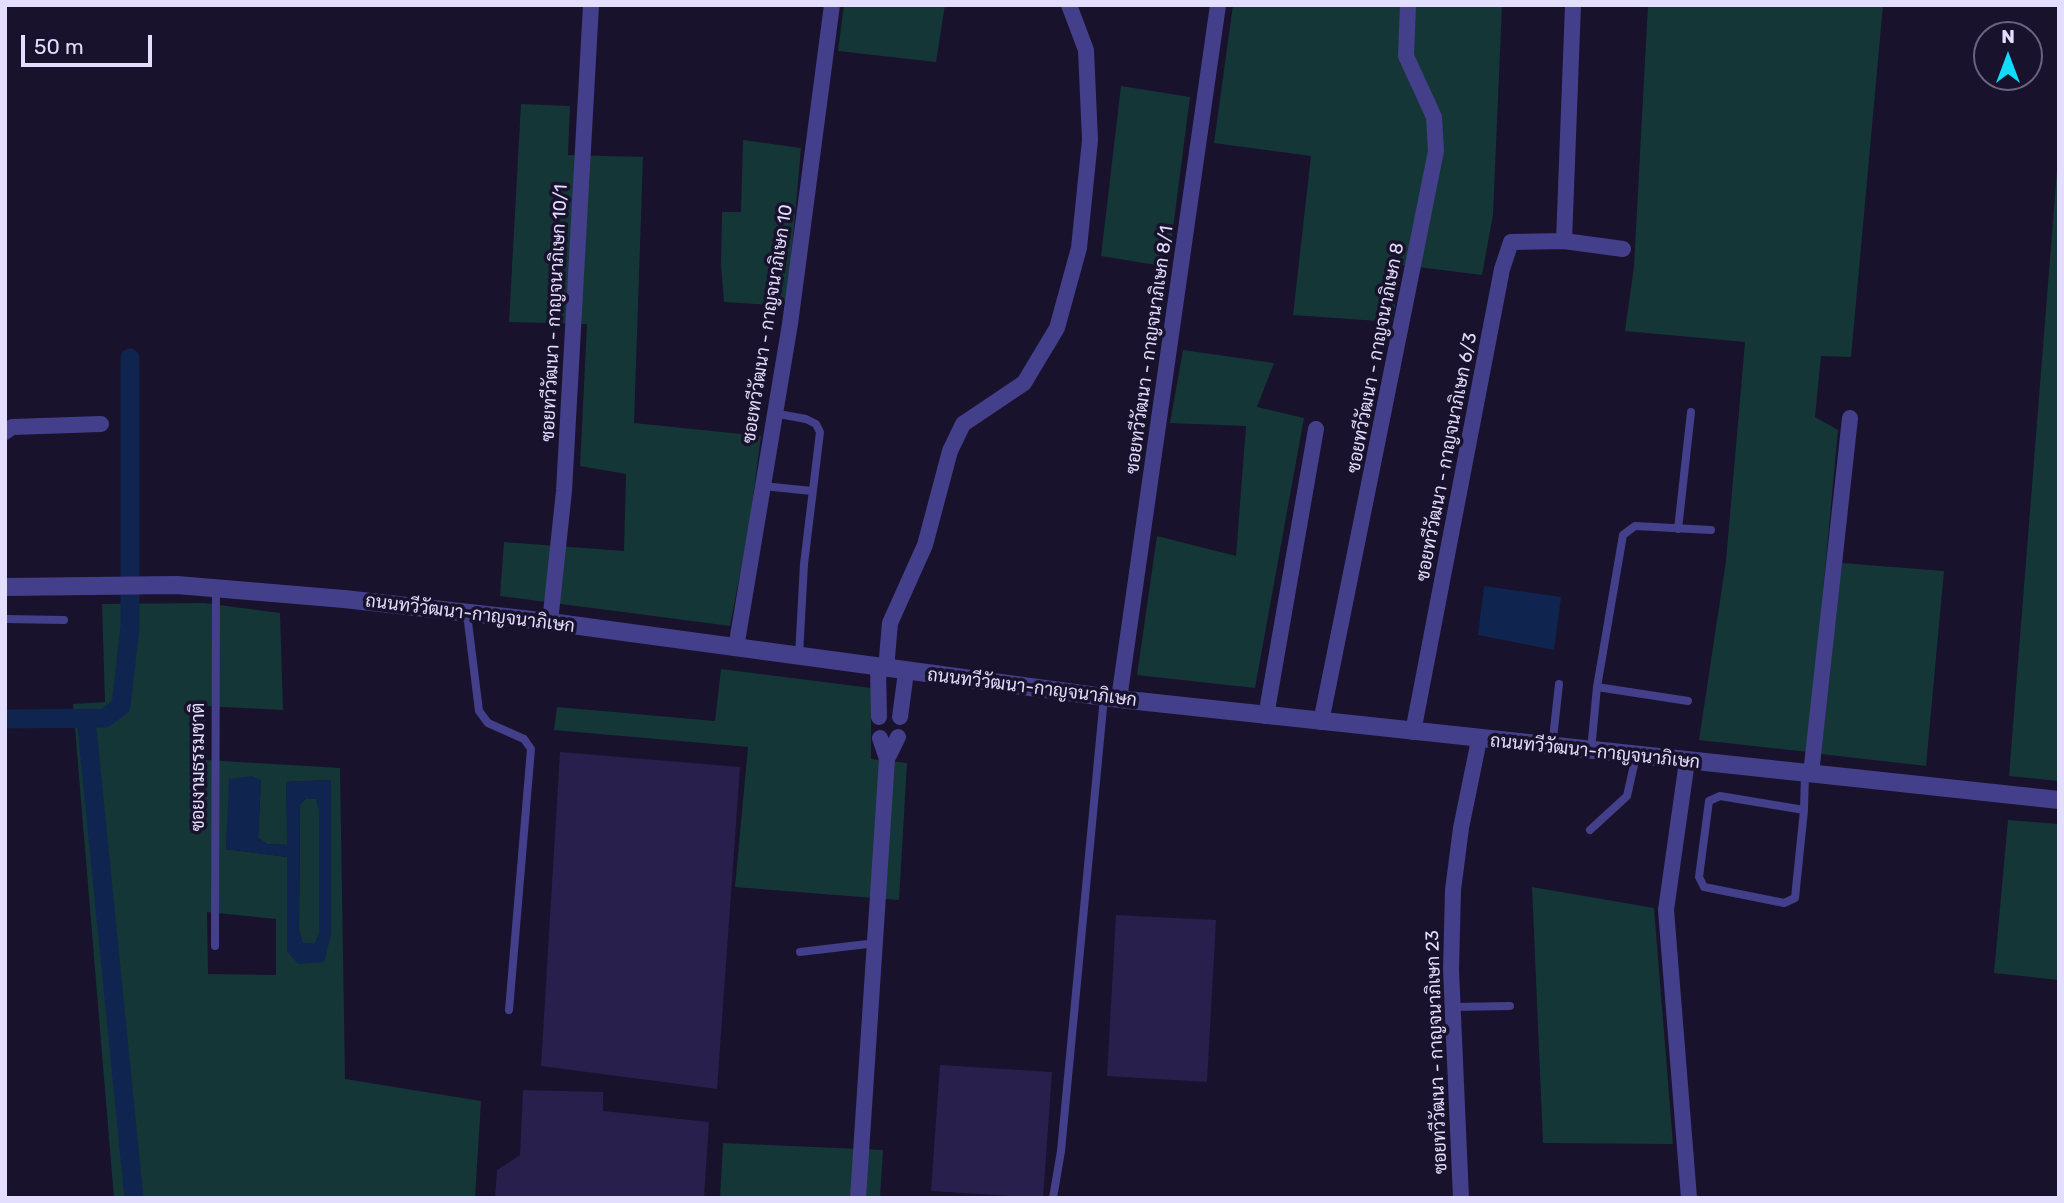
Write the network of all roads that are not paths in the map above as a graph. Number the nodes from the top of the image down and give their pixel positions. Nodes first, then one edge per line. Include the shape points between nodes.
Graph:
1 (591, 5) edge
2 (832, 5) edge
3 (1069, 5) edge
4 (1218, 5) edge
5 (1408, 5) edge
6 (1573, 5) edge
7 (1564, 242) junction
8 (1623, 249) dead end
9 (1691, 412) dead end
10 (773, 413) junction
11 (1850, 418) dead end
12 (102, 424) dead end
13 (1316, 429) dead end
14 (5, 432) edge
15 (764, 486) junction
16 (812, 491) junction
17 (1678, 529) junction
18 (1711, 530) dead end
19 (5, 587) edge
20 (216, 588) junction
21 (467, 614) junction
22 (5, 619) edge
23 (64, 620) dead end
24 (550, 622) junction
25 (736, 648) junction
26 (799, 655) junction
27 (882, 669) junction
28 (906, 672) junction
29 (1559, 684) dead end
30 (1597, 687) junction
31 (1112, 698) junction
32 (1688, 701) dead end
33 (1266, 716) junction
34 (879, 718) dead end
35 (900, 718) dead end
36 (1321, 722) junction
37 (1413, 732) junction
38 (898, 737) dead end
39 (880, 738) dead end
40 (1479, 740) junction
41 (1552, 747) junction
42 (1591, 751) junction
43 (1636, 756) junction
44 (887, 759) junction
45 (1687, 761) junction
46 (1808, 774) junction
47 (2059, 800) edge
48 (1804, 810) junction
49 (1590, 830) dead end
50 (876, 943) junction
51 (215, 946) dead end
52 (800, 952) dead end
53 (1510, 1006) dead end
54 (1453, 1007) junction
55 (509, 1010) dead end
56 (858, 1198) edge
57 (1053, 1198) edge
58 (1461, 1198) edge
59 (1689, 1198) edge

1 - 24 street, ซอยทวีวัฒนา - กาญจนาภิเษก 10/1 via 564,491
2 - 10 street, ซอยทวีวัฒนา - กาญจนาภิเษก 10 via 790,324
3 - 27 street via 1086,50 1090,140 1079,248 1057,328 1024,383 962,425 950,451 925,545 890,623
4 - 31 street, ซอยทวีวัฒนา - กาญจนาภิเษก 8/1
5 - 36 street, ซอยทวีวัฒนา - กาญจนาภิเษก 8 via 1406,56 1434,117 1436,151
6 - 7 street
7 - 8 street, ซอยทวีวัฒนา - กาญจนาภิเษก 6/3
7 - 37 street, ซอยทวีวัฒนา - กาญจนาภิเษก 6/3 via 1511,242 1502,270
9 - 17 lane
10 - 15 street, ซอยทวีวัฒนา - กาญจนาภิเษก 10
10 - 16 lane via 806,419 819,427
11 - 46 street
12 - 14 street via 12,427
13 - 33 street
15 - 16 lane
15 - 25 street, ซอยทวีวัฒนา - กาญจนาภิเษก 10
16 - 26 lane
17 - 18 lane
17 - 30 lane via 1635,526 1623,535
19 - 20 street, ถนนทวีวัฒนา-กาญจนาภิเษก
20 - 21 street, ถนนทวีวัฒนา-กาญจนาภิเษก
20 - 51 lane, ซอยงามธรรมชาติ
21 - 24 street, ถนนทวีวัฒนา-กาญจนาภิเษก
21 - 55 lane via 478,711 488,723 524,739 531,749
22 - 23 lane
24 - 25 street, ถนนทวีวัฒนา-กาญจนาภิเษก
25 - 26 street, ถนนทวีวัฒนา-กาญจนาภิเษก
26 - 27 street, ถนนทวีวัฒนา-กาญจนาภิเษก
27 - 28 street, ถนนทวีวัฒนา-กาญจนาภิเษก
27 - 34 street
28 - 31 street, ถนนทวีวัฒนา-กาญจนาภิเษก
28 - 35 street
29 - 41 lane
30 - 32 lane
30 - 42 lane
31 - 33 street, ถนนทวีวัฒนา-กาญจนาภิเษก
31 - 57 lane
33 - 36 street, ถนนทวีวัฒนา-กาญจนาภิเษก
36 - 37 street, ถนนทวีวัฒนา-กาญจนาภิเษก
37 - 40 street, ถนนทวีวัฒนา-กาญจนาภิเษก
38 - 44 street
39 - 44 street
40 - 41 street, ถนนทวีวัฒนา-กาญจนาภิเษก
40 - 54 street, ซอยทวีวัฒนา - กาญจนาภิเษก 23 via 1454,874
41 - 42 street, ถนนทวีวัฒนา-กาญจนาภิเษก
42 - 43 street, ถนนทวีวัฒนา-กาญจนาภิเษก
43 - 45 street, ถนนทวีวัฒนา-กาญจนาภิเษก
43 - 49 lane via 1627,796
44 - 50 street
45 - 46 street, ถนนทวีวัฒนา-กาญจนาภิเษก
45 - 59 street via 1666,910
46 - 47 street, ถนนทวีวัฒนา-กาญจนาภิเษก
46 - 48 lane
48 - 48 lane via 1720,796 1709,801 1699,877 1704,887 1784,903 1795,898
50 - 52 lane
50 - 56 street
53 - 54 lane
54 - 58 street, ซอยทวีวัฒนา - กาญจนาภิเษก 23

